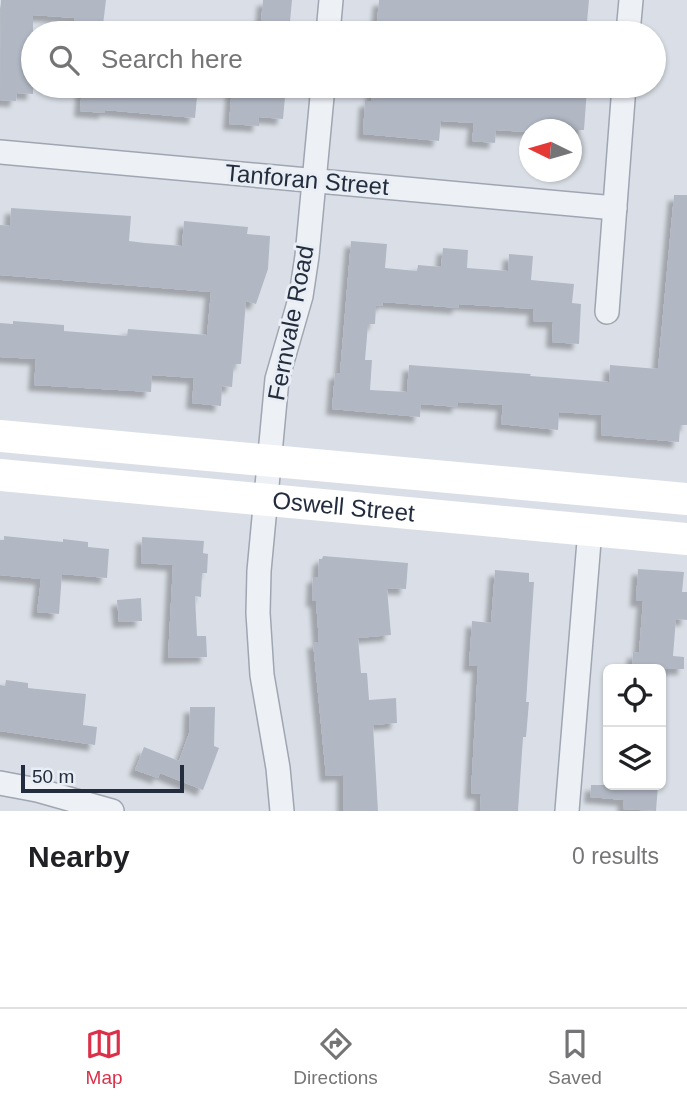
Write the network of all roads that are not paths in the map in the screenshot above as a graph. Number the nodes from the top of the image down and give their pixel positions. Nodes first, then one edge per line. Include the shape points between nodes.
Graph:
1 (331, 0) edge
2 (631, 0) edge
3 (329, 21) edge
4 (629, 21) edge
5 (322, 98) edge
6 (623, 98) edge
7 (0, 152) edge
8 (314, 180) junction
9 (615, 208) junction
10 (607, 312) dead end
11 (0, 436) edge
12 (269, 460) junction
13 (0, 475) edge
14 (687, 499) edge
15 (264, 500) junction
16 (590, 529) junction
17 (687, 539) edge
18 (1, 786) edge
19 (112, 811) edge
20 (282, 811) edge
21 (567, 811) edge

1 - 3 street
2 - 4 street
5 - 8 street, Fernvale Road
6 - 9 street
7 - 8 street, Tanforan Street
8 - 9 street, Tanforan Street
8 - 12 street, Fernvale Road via 301,296 277,380
9 - 10 street
11 - 12 main road, Oswell Street
12 - 14 main road, Oswell Street
12 - 15 street, Fernvale Road
13 - 15 main road, Oswell Street
15 - 16 main road, Oswell Street
15 - 20 street, Fernvale Road via 258,613
16 - 17 main road, Oswell Street
16 - 21 street
18 - 19 street via 37,790

